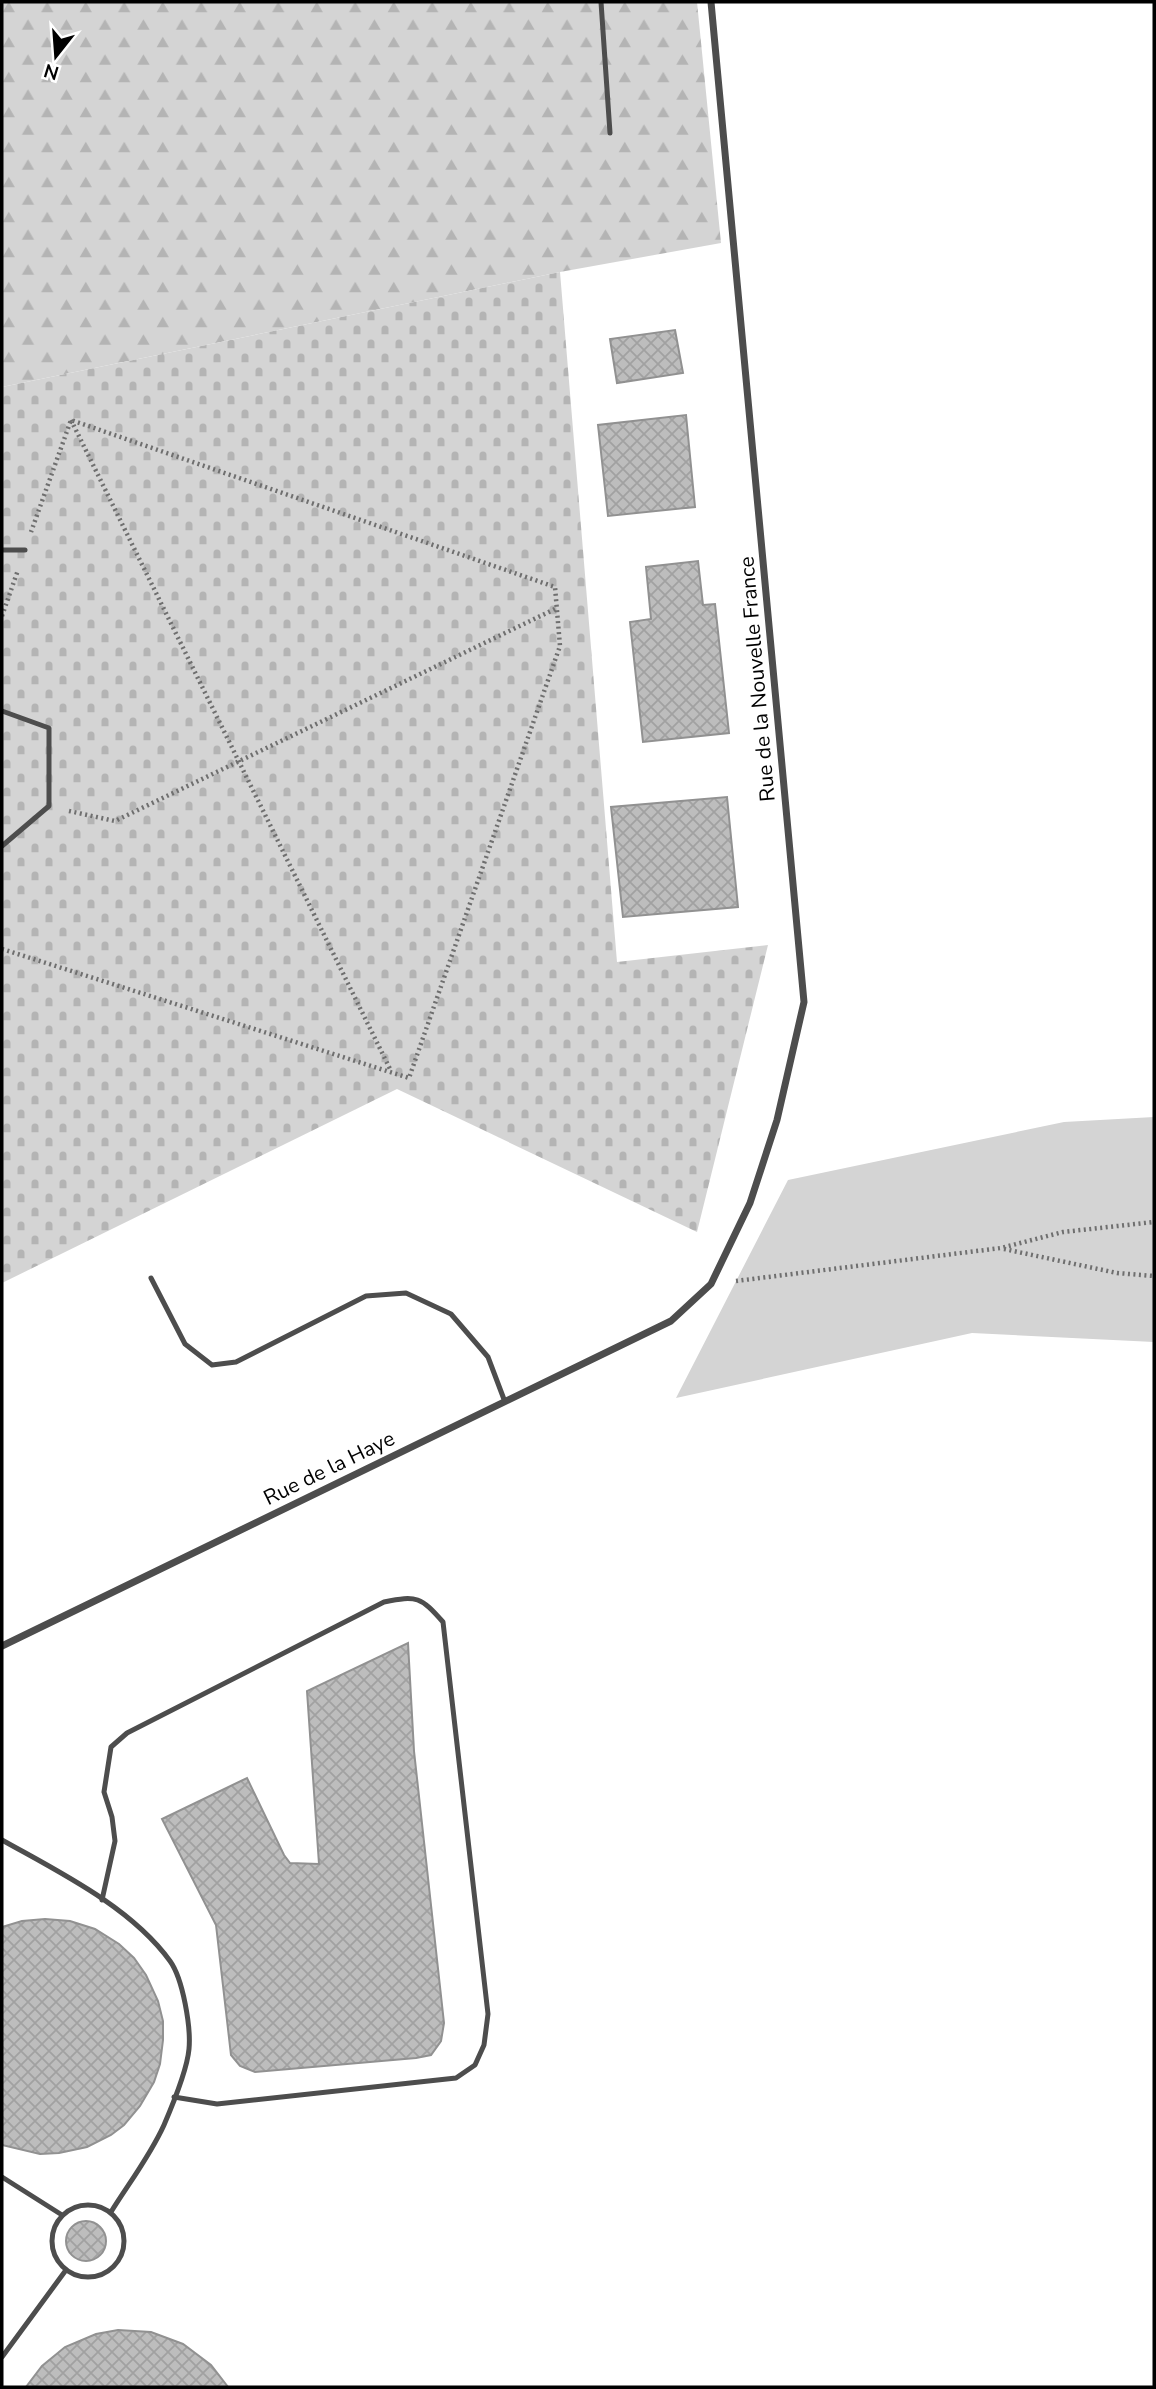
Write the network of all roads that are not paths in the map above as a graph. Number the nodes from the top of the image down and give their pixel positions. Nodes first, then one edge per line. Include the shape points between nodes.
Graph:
1 (601, 2) edge
2 (711, 2) edge
3 (610, 133) dead end
4 (2, 550) edge
5 (25, 550) road end
6 (2, 711) edge
7 (2, 846) edge
8 (151, 1278) dead end
9 (671, 1321) joint
10 (505, 1402) junction
11 (2, 1646) edge
12 (2, 1840) edge
13 (102, 1900) junction
14 (174, 2097) junction
15 (2, 2177) edge
16 (111, 2212) junction
17 (62, 2215) junction
18 (66, 2270) junction
19 (2, 2357) edge

1 - 3 lane
2 - 9 street, Rue de la Nouvelle France via 804,1002 777,1120 751,1203 711,1284
4 - 5 lane
6 - 7 lane via 49,727 49,806
8 - 10 lane via 185,1344 212,1365 236,1362 366,1296 405,1293 451,1314 488,1357
9 - 10 street, Rue de la Haye
10 - 11 street, Rue de la Haye
12 - 13 lane
13 - 14 lane via 137,1925 172,1962 185,1995 189,2049
13 - 14 lane via 114,1841 104,1792 111,1747 127,1733 384,1602 407,1597 426,1603 443,1622 488,2014 484,2045 475,2065 456,2078 283,2097 216,2104
14 - 16 lane via 163,2126
15 - 17 lane
16 - 17 lane via 87,2204
16 - 18 lane via 124,2233 118,2262 94,2277
17 - 18 lane via 51,2244
18 - 19 lane

